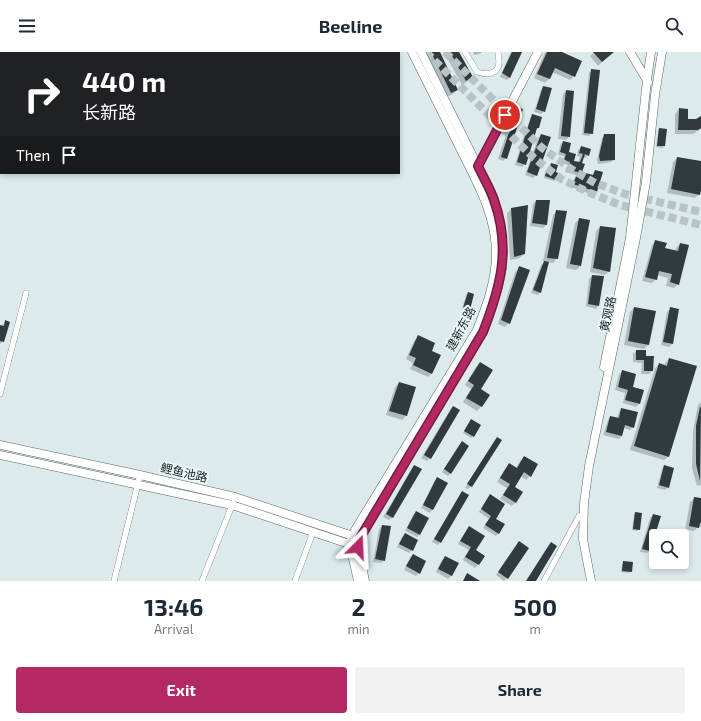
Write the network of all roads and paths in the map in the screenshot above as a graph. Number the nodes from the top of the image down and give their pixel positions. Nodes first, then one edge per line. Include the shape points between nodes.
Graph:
1 (412, 52) edge
2 (421, 52) edge
3 (465, 52) edge
4 (498, 52) edge
5 (538, 52) edge
6 (630, 52) edge
7 (651, 52) edge
8 (662, 52) edge
9 (646, 80) junction
10 (655, 95) junction
11 (478, 166) junction
12 (473, 175) junction
13 (26, 293) dead end
14 (0, 394) edge
15 (0, 446) edge
16 (0, 455) edge
17 (140, 475) junction
18 (138, 484) junction
19 (234, 501) junction
20 (579, 516) junction
21 (313, 532) junction
22 (356, 536) junction
23 (354, 546) junction
24 (114, 581) edge
25 (202, 581) edge
26 (295, 581) edge
27 (358, 581) edge
28 (365, 581) edge
29 (544, 581) edge
30 (586, 581) edge
31 (591, 581) edge

1 - 12 main road, 建新东路
2 - 11 main road, 建新东路
3 - 4 street via 476,72 483,74 494,72 498,68
5 - 11 main road
6 - 9 main road
7 - 9 main road, 黄观路
8 - 10 main road, 黄观路
9 - 10 main road
9 - 20 main road, 黄观路 via 630,238 584,467
10 - 31 main road, 黄观路 via 646,182 589,466 584,503 583,539
11 - 12 main road
11 - 22 main road, 建新东路 via 494,199 502,235 502,269 491,310 483,332
12 - 22 main road, 建新东路 via 486,201 495,235 496,267 486,308 477,330
13 - 14 street
15 - 17 main road, 鲤鱼池路
16 - 18 main road, 鲤鱼池路
17 - 18 street
17 - 19 main road, 鲤鱼池路
18 - 19 main road, 鲤鱼池路
18 - 24 street
19 - 21 main road, 鲤鱼池路
19 - 22 main road, 鲤鱼池路
19 - 25 street
20 - 29 street
20 - 30 main road, 黄观路 via 579,540
21 - 23 main road, 鲤鱼池路
21 - 26 street
22 - 23 main road, 建新东路
23 - 27 main road, 建新东路
23 - 28 main road, 建新东路

